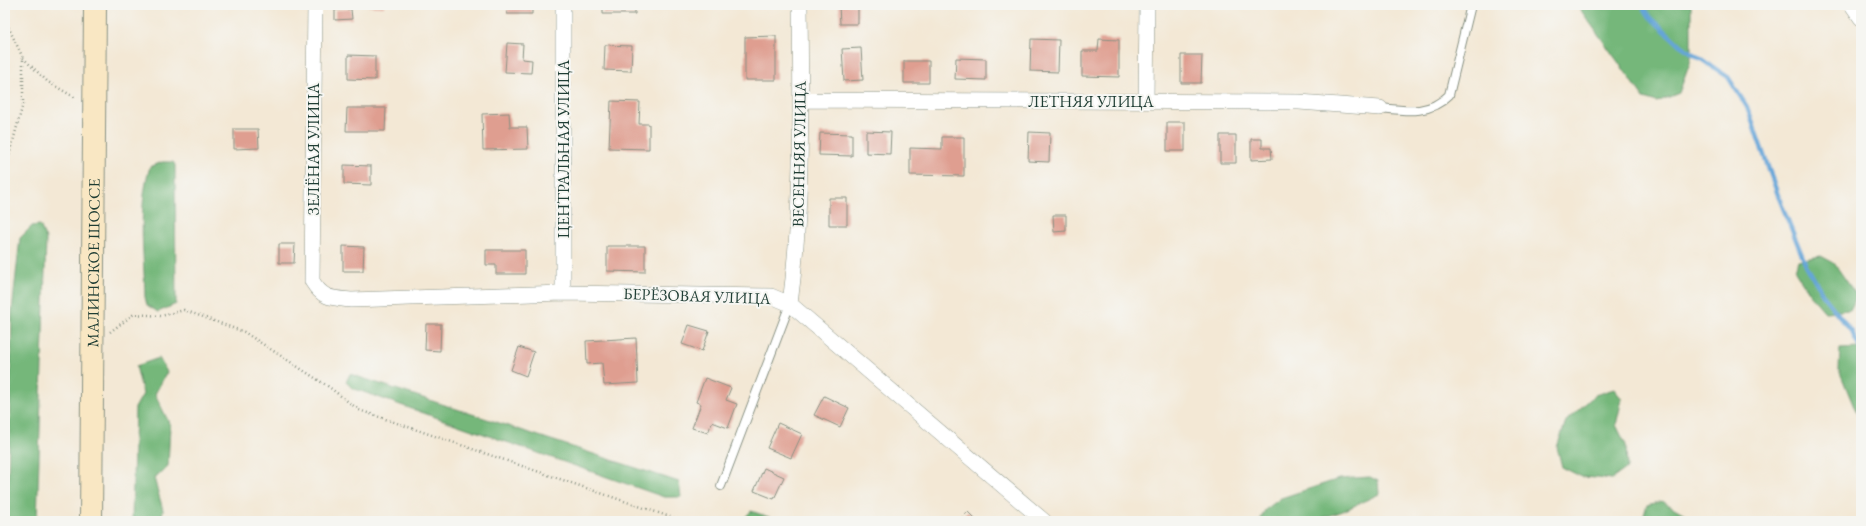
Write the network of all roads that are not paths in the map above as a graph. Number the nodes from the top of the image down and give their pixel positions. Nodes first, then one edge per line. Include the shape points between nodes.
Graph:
1 (95, 5) edge
2 (314, 5) edge
3 (563, 5) edge
4 (800, 5) edge
5 (1147, 5) edge
6 (1471, 5) edge
7 (1852, 5) edge
8 (1861, 18) edge
9 (801, 100) junction
10 (1146, 101) junction
11 (1380, 108) joint
12 (318, 292) joint
13 (564, 293) junction
14 (790, 304) junction
15 (721, 486) dead end
16 (91, 521) edge
17 (1044, 521) edge

1 - 16 main road, МАЛИНСКОЕ ШОССЕ
2 - 12 street, ЗЕЛЁНАЯ УЛИЦА via 312,281
3 - 13 street, ЦЕНТРАЛЬНАЯ УЛИЦА
4 - 9 street, ВЕСЕННЯЯ УЛИЦА
5 - 10 street
6 - 11 lane via 1449,94 1440,104 1423,109 1407,111
7 - 8 street
9 - 10 street, ЛЕТНЯЯ УЛИЦА
9 - 14 street, ВЕСЕННЯЯ УЛИЦА via 797,240
10 - 11 street, ЛЕТНЯЯ УЛИЦА via 1299,102
12 - 13 street, БЕРЁЗОВАЯ УЛИЦА via 330,298 350,300
13 - 14 street, БЕРЁЗОВАЯ УЛИЦА via 771,296
14 - 15 lane
14 - 17 street, БЕРЁЗОВАЯ УЛИЦА

